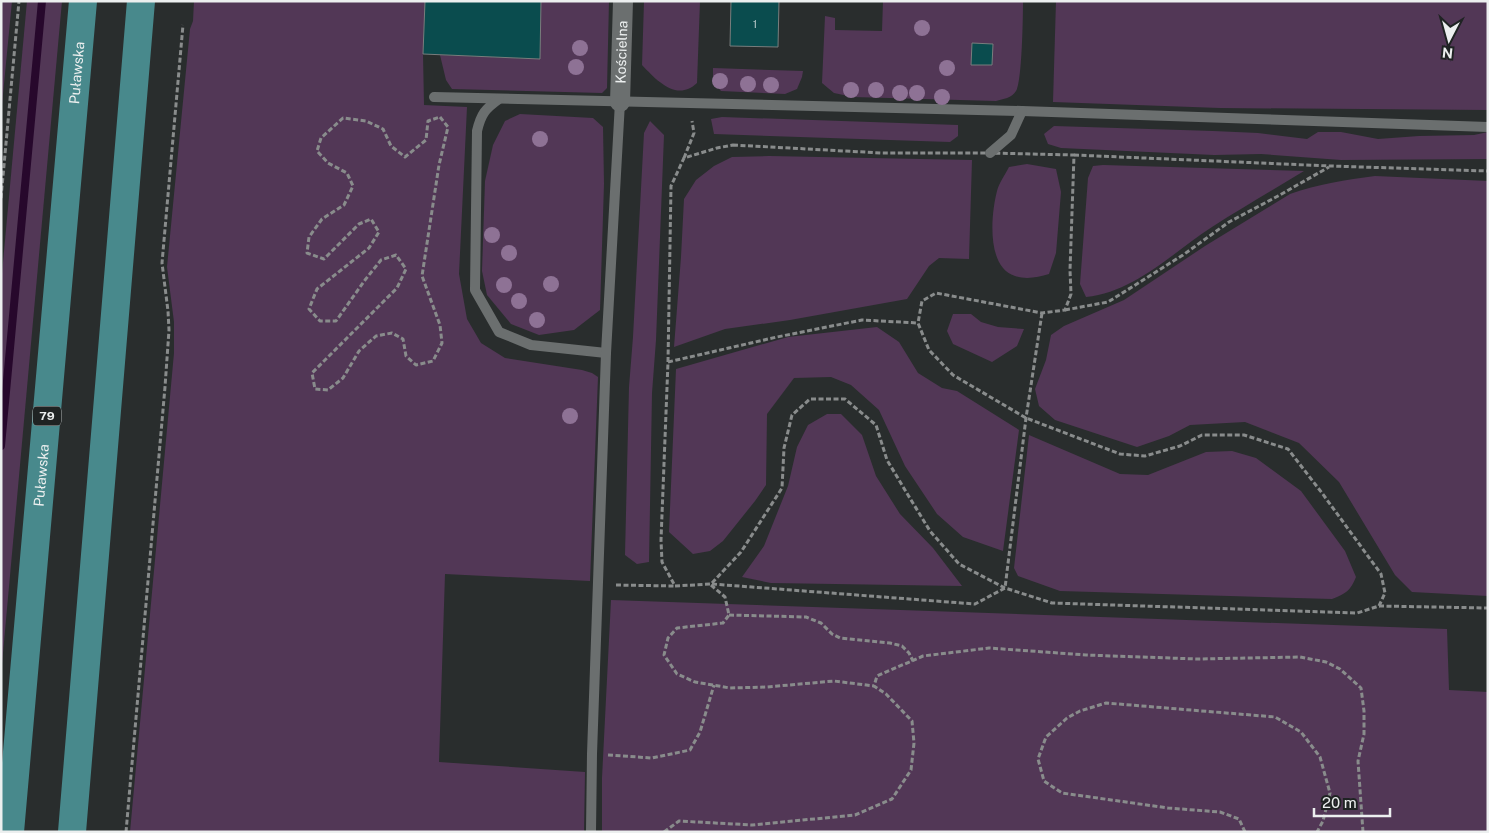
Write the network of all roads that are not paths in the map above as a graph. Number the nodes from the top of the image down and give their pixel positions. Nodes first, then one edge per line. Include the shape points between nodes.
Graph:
1 (83, 1) edge
2 (141, 1) edge
3 (623, 1) edge
4 (434, 97) dead end
5 (499, 99) junction
6 (620, 102) junction
7 (1022, 112) junction
8 (1488, 127) edge
9 (990, 153) road end
10 (606, 353) junction
11 (74, 804) junction
12 (10, 832) edge
13 (72, 832) edge
14 (81, 832) edge
15 (591, 832) edge

1 - 12 main road, Puławska / 79
2 - 11 main road
3 - 6 street, Kościelna
4 - 5 lane
5 - 6 lane
5 - 10 lane via 486,109 476,131 474,290 499,332 532,345
6 - 7 lane
6 - 10 lane
7 - 8 lane
7 - 9 lane via 1011,135
10 - 15 lane
11 - 13 main road
11 - 14 street

